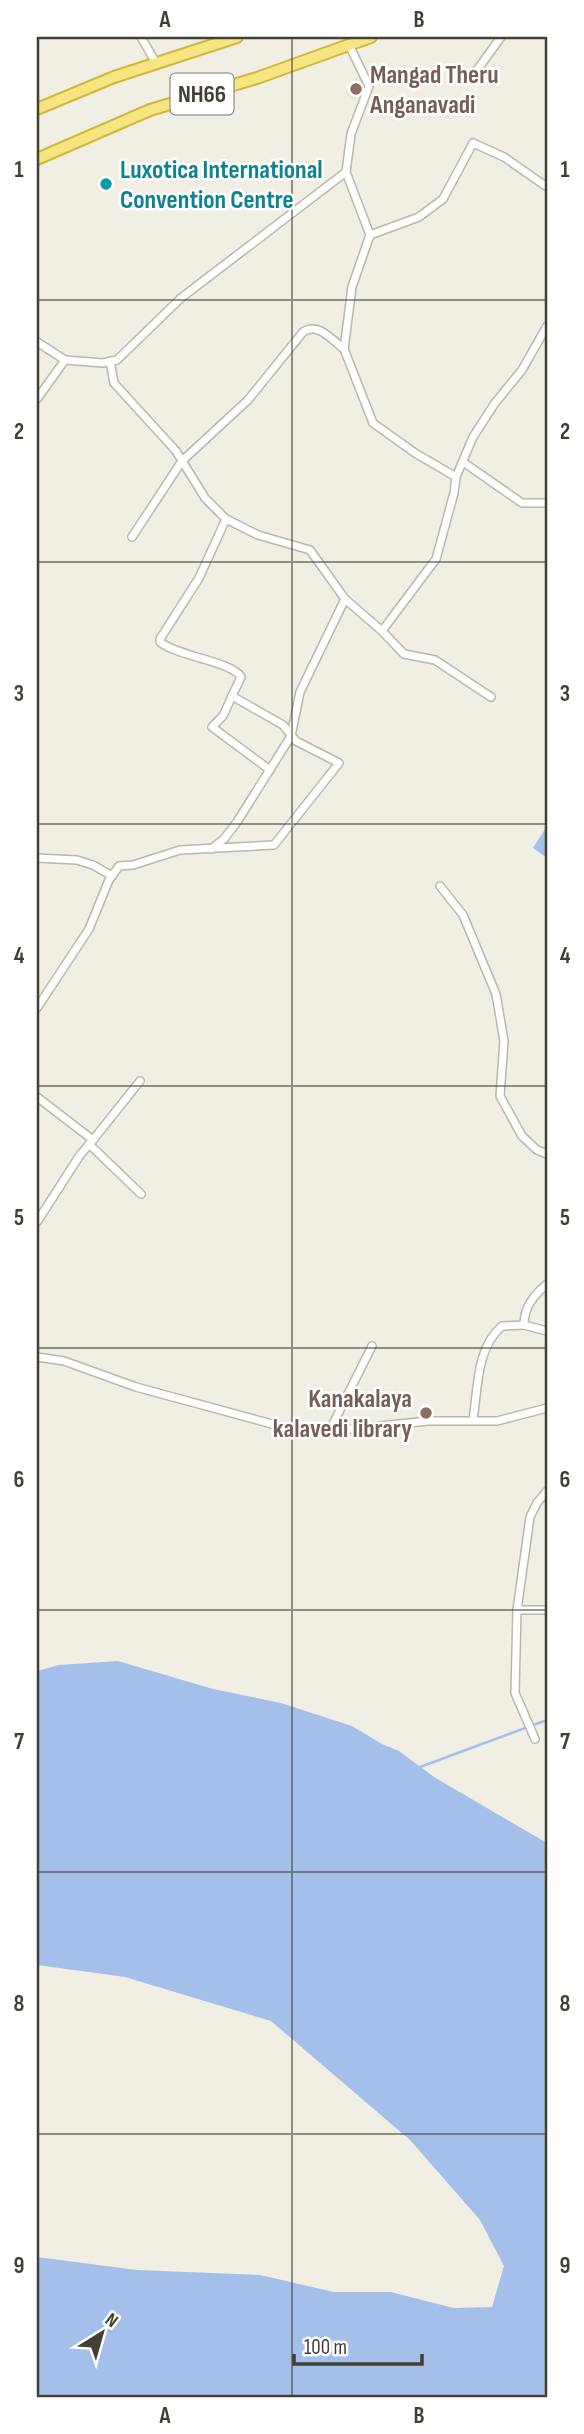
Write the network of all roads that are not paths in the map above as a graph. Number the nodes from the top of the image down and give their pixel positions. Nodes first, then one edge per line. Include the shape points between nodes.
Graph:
1 (141, 37) edge
2 (237, 37) edge
3 (371, 37) edge
4 (501, 37) edge
5 (349, 45) junction
6 (156, 63) junction
7 (472, 77) dead end
8 (37, 109) edge
9 (37, 159) edge
10 (346, 172) junction
11 (547, 187) edge
12 (370, 235) junction
13 (547, 326) edge
14 (37, 342) edge
15 (344, 349) junction
16 (65, 360) junction
17 (110, 362) junction
18 (37, 399) edge
19 (182, 461) junction
20 (463, 462) junction
21 (456, 477) junction
22 (547, 503) edge
23 (226, 519) junction
24 (132, 537) dead end
25 (345, 599) junction
26 (383, 631) junction
27 (232, 696) junction
28 (491, 697) dead end
29 (291, 736) junction
30 (270, 770) junction
31 (211, 849) junction
32 (37, 858) edge
33 (112, 876) junction
34 (440, 886) dead end
35 (37, 1008) edge
36 (140, 1081) dead end
37 (37, 1097) edge
38 (91, 1142) junction
39 (547, 1154) edge
40 (141, 1194) dead end
41 (37, 1222) edge
42 (547, 1284) edge
43 (524, 1325) junction
44 (547, 1331) edge
45 (372, 1346) dead end
46 (37, 1356) edge
47 (547, 1408) edge
48 (473, 1420) junction
49 (331, 1428) junction
50 (547, 1491) edge
51 (517, 1609) junction
52 (547, 1610) edge
53 (533, 1736) dead end

1 - 6 street
2 - 6 highway, NH66
3 - 5 highway, NH66
4 - 7 street
5 - 9 highway, NH66 via 150,110
5 - 10 street via 369,86 351,134
6 - 8 highway, NH66
10 - 12 street
10 - 17 street via 181,298
11 - 12 street via 473,142 443,199 419,217
12 - 15 street via 352,287
13 - 20 street via 522,370 495,403
14 - 16 street
15 - 19 street via 317,328 303,332 248,400
15 - 21 street via 373,423
16 - 17 street
16 - 18 street
17 - 19 street via 114,383
19 - 23 street via 205,498
19 - 24 street
20 - 21 street
20 - 22 street via 522,503
21 - 26 street via 436,559
23 - 25 street via 310,550
23 - 27 street via 199,578 160,642 239,673
25 - 26 street
25 - 29 street via 300,692
26 - 28 street via 404,654 435,660
27 - 29 street via 283,725
27 - 30 street via 212,727
29 - 30 street
29 - 31 street via 339,763 274,845
30 - 31 street via 230,832
31 - 33 street via 180,850 119,866
32 - 33 street via 77,860
33 - 35 street via 89,929
34 - 39 street via 463,915 496,994 504,1041 500,1096 522,1136
36 - 38 street
37 - 38 street
38 - 40 street
38 - 41 street
42 - 43 street via 530,1302
43 - 44 street
43 - 48 street via 502,1326 489,1340
45 - 49 street
46 - 49 street via 283,1427
47 - 48 street via 496,1421
48 - 49 street
50 - 51 street via 530,1517
51 - 52 street
51 - 53 street via 515,1693

